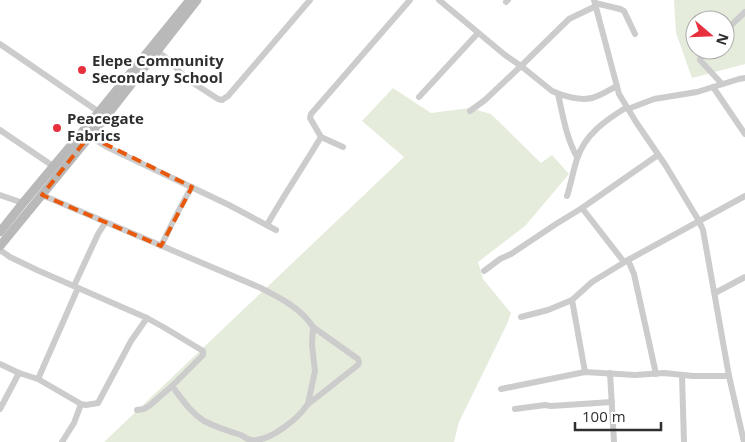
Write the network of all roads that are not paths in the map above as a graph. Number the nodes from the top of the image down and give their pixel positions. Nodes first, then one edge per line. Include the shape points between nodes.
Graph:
1 (190, 0) edge
2 (197, 0) edge
3 (310, 0) edge
4 (410, 0) edge
5 (439, 0) edge
6 (595, 3) edge
7 (745, 12) edge
8 (735, 22) edge
9 (478, 33) junction
10 (635, 34) dead end
11 (0, 44) edge
12 (156, 51) junction
13 (700, 60) edge
14 (520, 66) junction
15 (745, 78) edge
16 (722, 84) junction
17 (617, 86) junction
18 (714, 87) junction
19 (558, 94) junction
20 (419, 97) dead end
21 (628, 108) junction
22 (470, 111) dead end
23 (99, 112) junction
24 (0, 130) edge
25 (745, 134) edge
26 (89, 136) junction
27 (321, 137) junction
28 (343, 147) dead end
29 (658, 155) junction
30 (577, 158) junction
31 (53, 166) junction
32 (192, 188) junction
33 (0, 195) edge
34 (42, 195) junction
35 (567, 196) dead end
36 (745, 196) edge
37 (23, 203) junction
38 (582, 208) junction
39 (699, 221) junction
40 (105, 223) junction
41 (267, 225) junction
42 (276, 230) dead end
43 (0, 232) edge
44 (0, 246) edge
45 (161, 246) junction
46 (0, 250) edge
47 (626, 261) junction
48 (484, 271) dead end
49 (745, 277) edge
50 (76, 287) junction
51 (715, 292) junction
52 (572, 300) junction
53 (521, 317) dead end
54 (147, 318) junction
55 (313, 327) junction
56 (0, 364) edge
57 (585, 372) junction
58 (19, 373) junction
59 (610, 373) junction
60 (656, 374) junction
61 (682, 375) junction
62 (729, 376) junction
63 (38, 379) junction
64 (172, 386) junction
65 (501, 389) dead end
66 (612, 402) junction
67 (81, 404) junction
68 (307, 405) junction
69 (0, 409) edge
70 (515, 409) dead end
71 (137, 410) dead end
72 (62, 442) edge
73 (614, 442) edge
74 (684, 442) edge
75 (744, 442) edge

1 - 23 main road
2 - 12 main road
3 - 12 street via 222,100 187,79
4 - 27 street via 311,114 310,118
5 - 9 street
6 - 10 street via 624,12
6 - 14 street via 569,19
6 - 17 street
7 - 8 street
9 - 14 street
9 - 20 street
11 - 23 street
12 - 26 main road
13 - 16 street
14 - 19 street
14 - 22 street via 486,100
15 - 16 street
16 - 18 street
17 - 19 street via 590,99
17 - 21 street
18 - 21 street via 654,99
18 - 25 street
19 - 30 street via 567,136
21 - 29 street
21 - 30 street via 590,134
23 - 31 main road
24 - 31 street
26 - 32 street
26 - 34 main road
27 - 28 street
27 - 41 street
29 - 38 street
29 - 39 street
30 - 35 street
31 - 37 main road
32 - 41 street
32 - 45 street
33 - 37 street
34 - 40 street
34 - 44 main road
36 - 39 street
37 - 43 main road
38 - 47 street
38 - 48 street
39 - 47 street
39 - 51 street
40 - 45 street
40 - 50 street
41 - 42 street
45 - 55 street via 284,300
46 - 50 street
47 - 52 street via 592,282
47 - 60 street via 634,274
49 - 51 street
50 - 54 street
50 - 63 street
51 - 62 street
52 - 53 street
52 - 57 street
54 - 64 street via 203,351
54 - 67 street via 98,403
55 - 68 street via 315,371
55 - 68 street via 359,362
56 - 58 street
57 - 59 street
57 - 65 street
58 - 63 street
58 - 69 street
59 - 60 street
59 - 66 street
60 - 61 street
61 - 62 street
61 - 74 street
62 - 75 street
63 - 67 street
64 - 68 street via 198,417 251,440 273,434
64 - 71 street via 144,409
66 - 70 street
66 - 73 street
67 - 72 street

